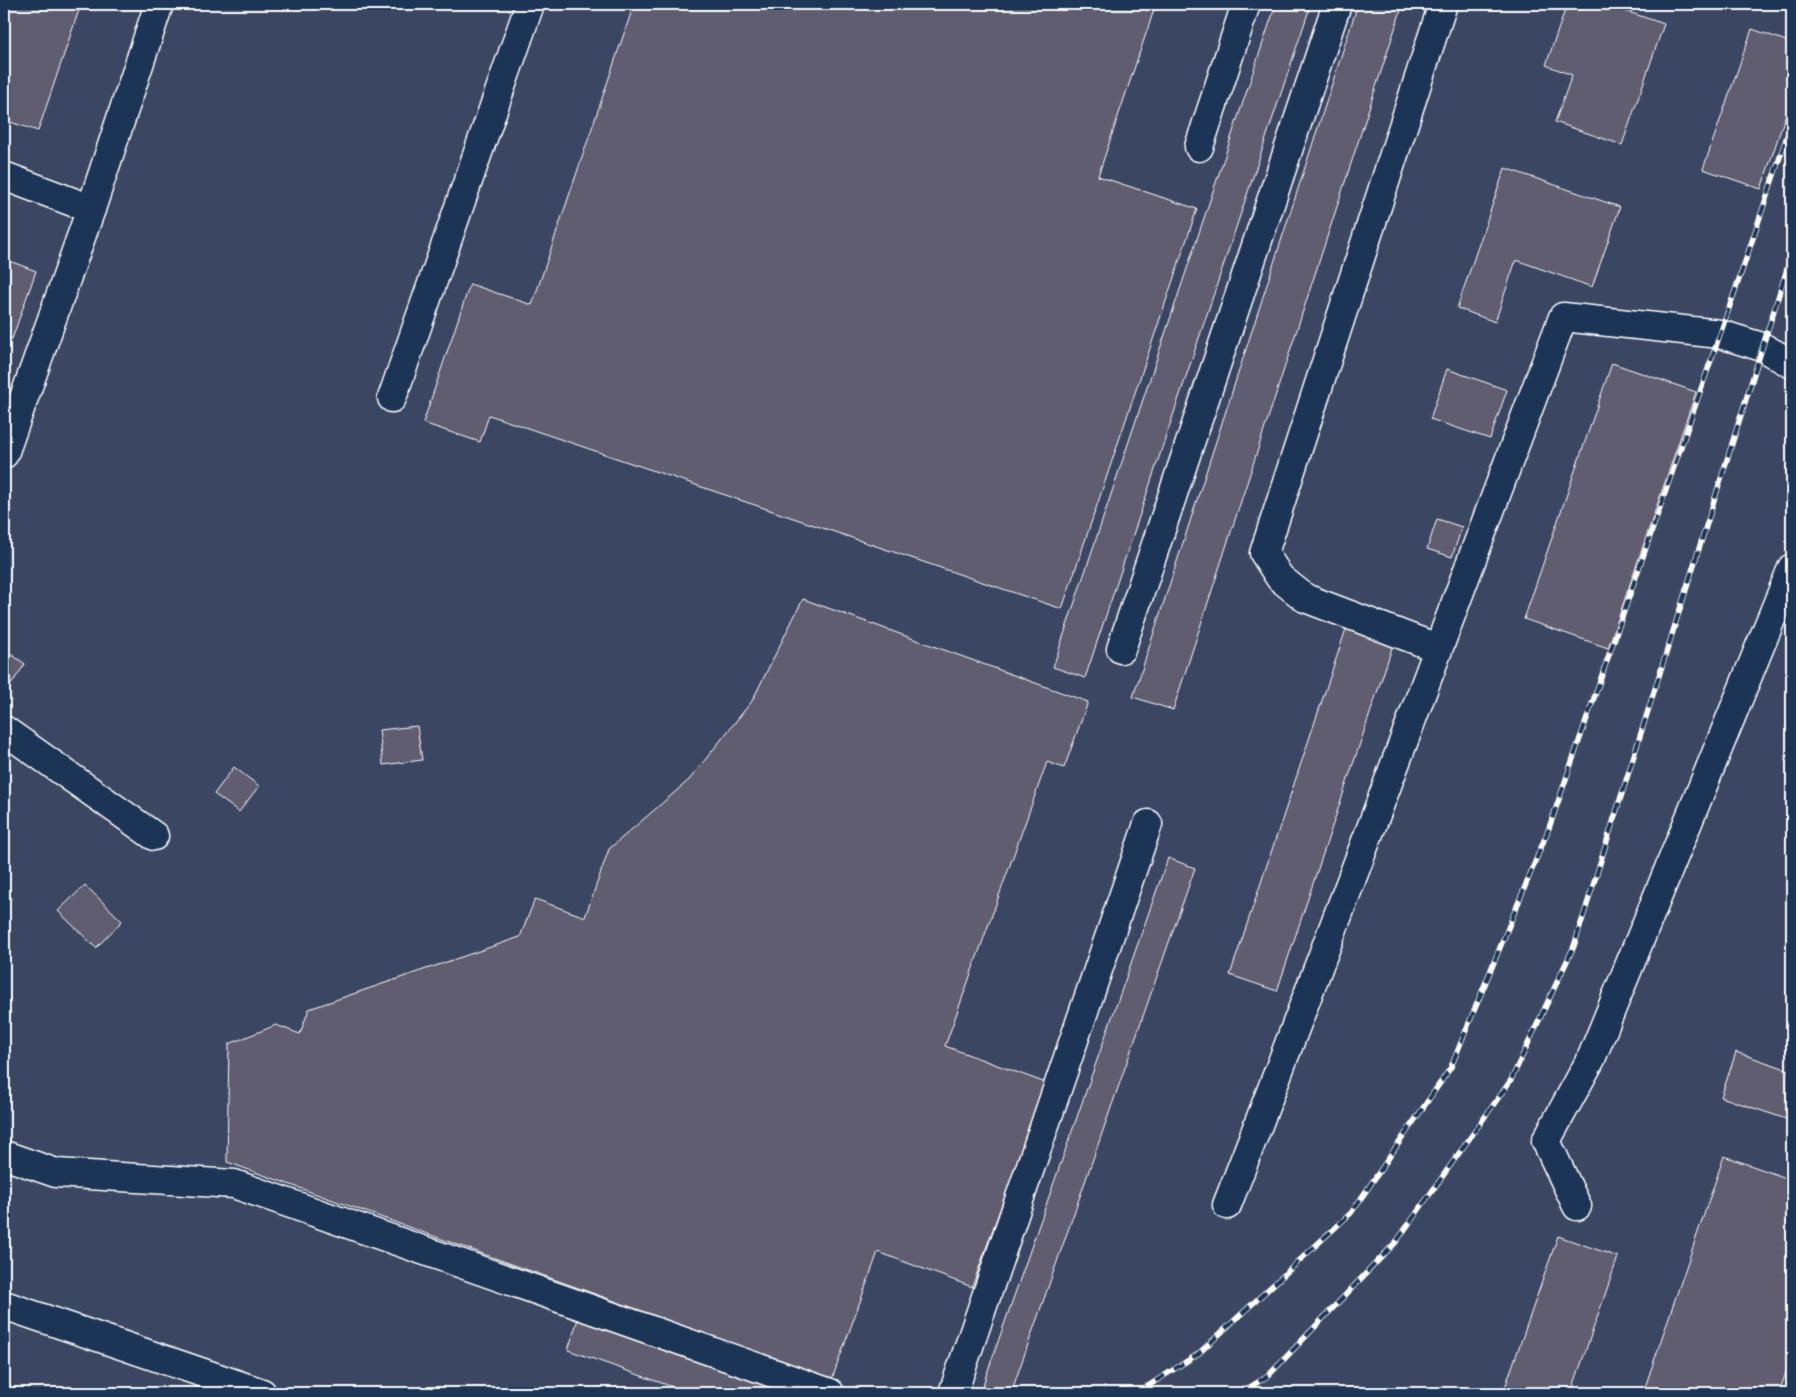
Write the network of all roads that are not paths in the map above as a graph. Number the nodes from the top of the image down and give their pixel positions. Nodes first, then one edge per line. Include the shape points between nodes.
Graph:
1 (159, 4) edge
2 (530, 4) edge
3 (1246, 4) edge
4 (1337, 4) edge
5 (1444, 4) edge
6 (1199, 146) dead end
7 (4, 176) edge
8 (91, 209) junction
9 (1792, 364) edge
10 (392, 398) dead end
11 (4, 454) edge
12 (1792, 568) edge
13 (1437, 648) junction
14 (1121, 649) dead end
15 (4, 730) edge
16 (1148, 824) dead end
17 (154, 836) dead end
18 (4, 1155) edge
19 (1227, 1205) dead end
20 (1577, 1206) dead end
21 (4, 1305) edge
22 (262, 1393) edge
23 (830, 1393) edge
24 (953, 1393) edge

1 - 8 street
2 - 10 street
3 - 6 street
4 - 14 street
5 - 13 street via 1264,553 1280,578 1304,598
7 - 8 street
8 - 11 street
9 - 13 street via 1762,347 1720,334 1563,317
12 - 20 street via 1590,1059 1546,1141
13 - 19 street via 1310,992
15 - 17 street
16 - 24 street
18 - 23 street via 56,1174 234,1184
21 - 22 street

